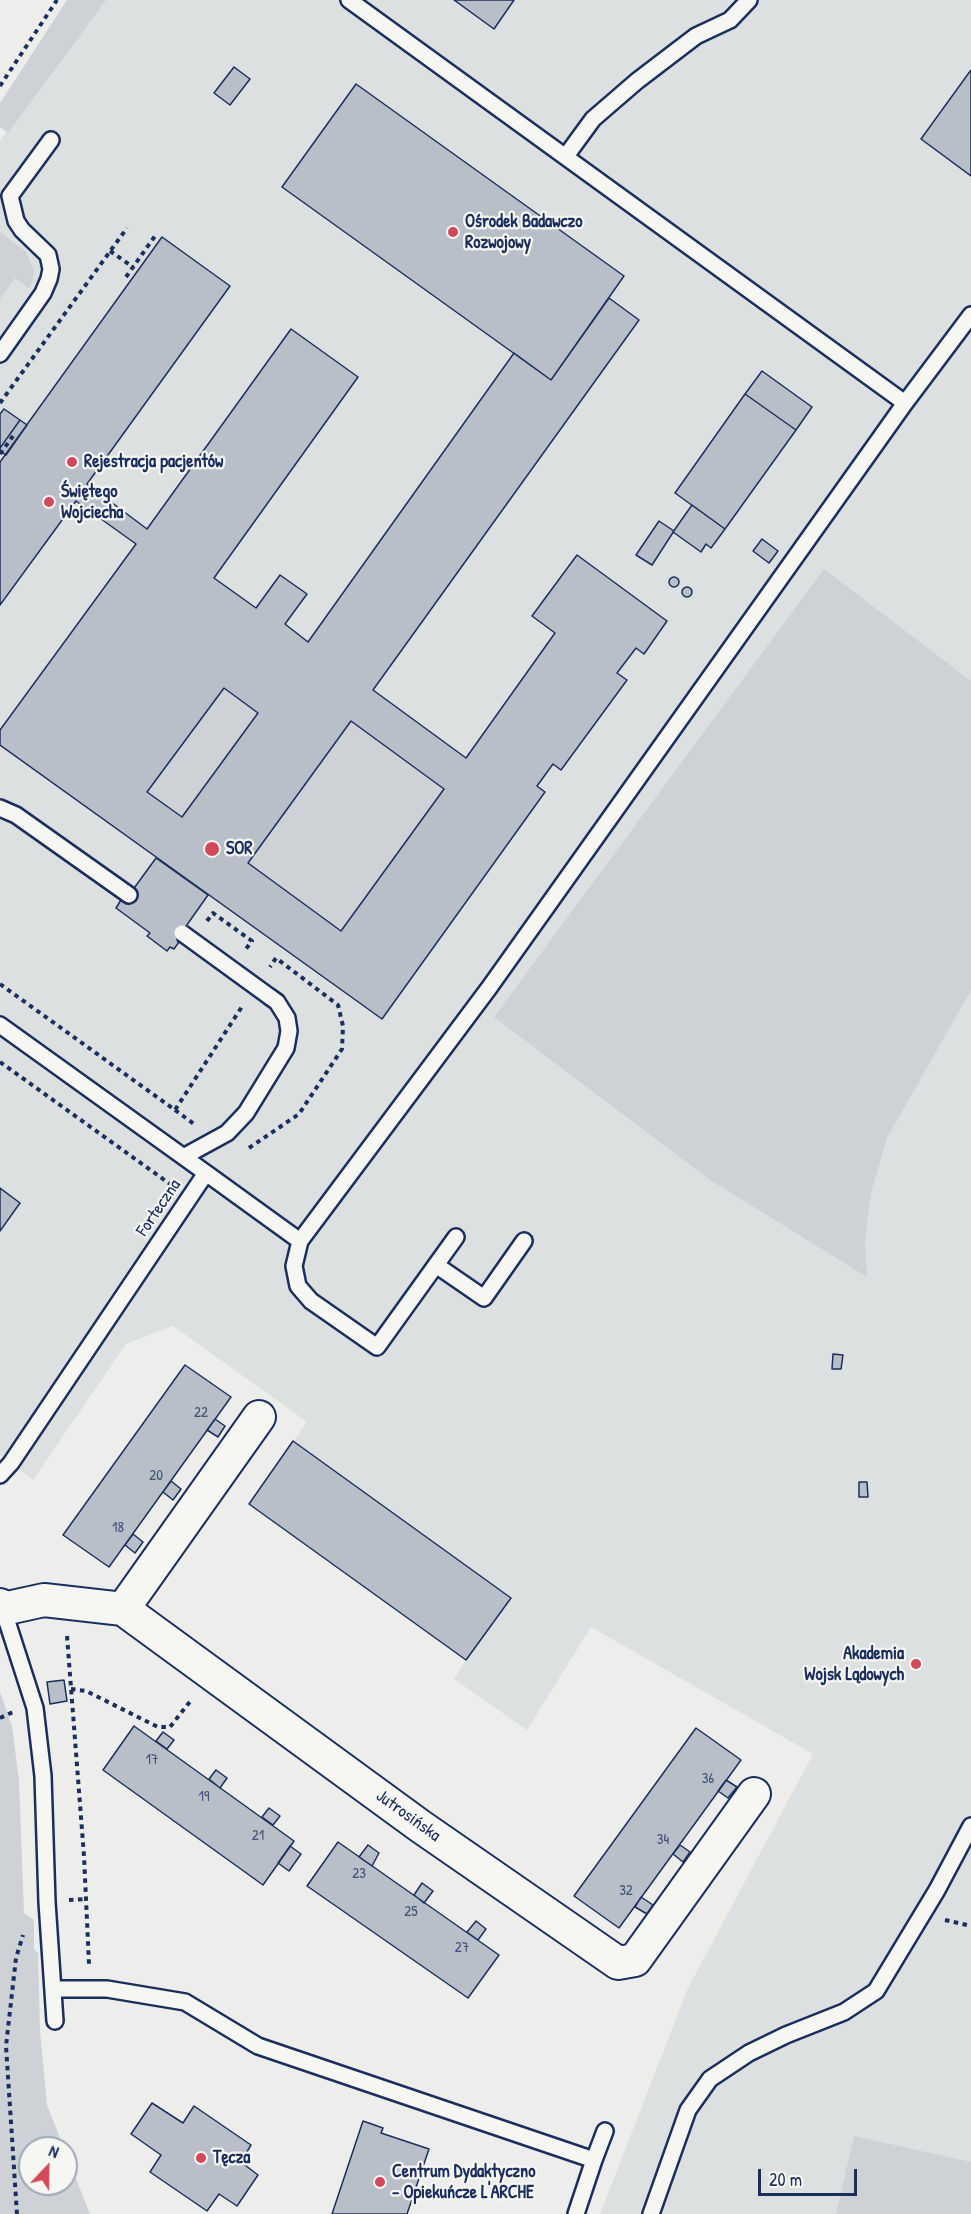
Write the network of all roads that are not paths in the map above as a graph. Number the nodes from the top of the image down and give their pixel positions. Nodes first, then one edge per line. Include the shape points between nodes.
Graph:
1 (349, 0) edge
2 (376, 0) edge
3 (749, 0) edge
4 (367, 13) junction
5 (51, 140) dead end
6 (566, 156) junction
7 (971, 315) edge
8 (0, 354) edge
9 (905, 403) junction
10 (0, 808) edge
11 (129, 895) dead end
12 (182, 933) dead end
13 (0, 1025) edge
14 (185, 1156) junction
15 (206, 1173) junction
16 (456, 1237) dead end
17 (300, 1241) junction
18 (524, 1241) dead end
19 (436, 1265) junction
20 (259, 1417) dead end
21 (0, 1475) edge
22 (1, 1607) edge
23 (123, 1610) junction
24 (754, 1794) dead end
25 (971, 1826) edge
26 (54, 1989) junction
27 (55, 2021) dead end
28 (605, 2131) dead end
29 (594, 2160) junction
30 (576, 2214) edge
31 (651, 2214) edge

1 - 4 lane
2 - 4 lane
3 - 6 lane via 730,20 696,36 637,81 593,119
4 - 6 lane
5 - 8 lane via 10,196 16,221 48,255 49,279
6 - 9 lane
7 - 9 lane
9 - 17 lane via 489,988
10 - 11 lane via 16,815
12 - 14 lane, bridge via 270,997 284,1010 289,1031 286,1048 246,1113 227,1133
13 - 14 lane, Forteczna
14 - 15 lane, Forteczna
15 - 17 lane
15 - 21 lane, Forteczna
16 - 19 lane
17 - 19 lane via 294,1266 298,1286 311,1301 377,1347
18 - 19 lane via 484,1298
20 - 23 street
22 - 23 street, Jutrosińska via 45,1600
22 - 26 lane via 36,1720 43,1776
23 - 24 street, Jutrosińska via 420,1826 618,1963 634,1960
25 - 31 lane via 876,1991 844,2012 749,2053 710,2079 688,2110
26 - 27 lane
26 - 29 lane via 107,1989 185,2002 258,2046
28 - 29 lane
29 - 30 lane

